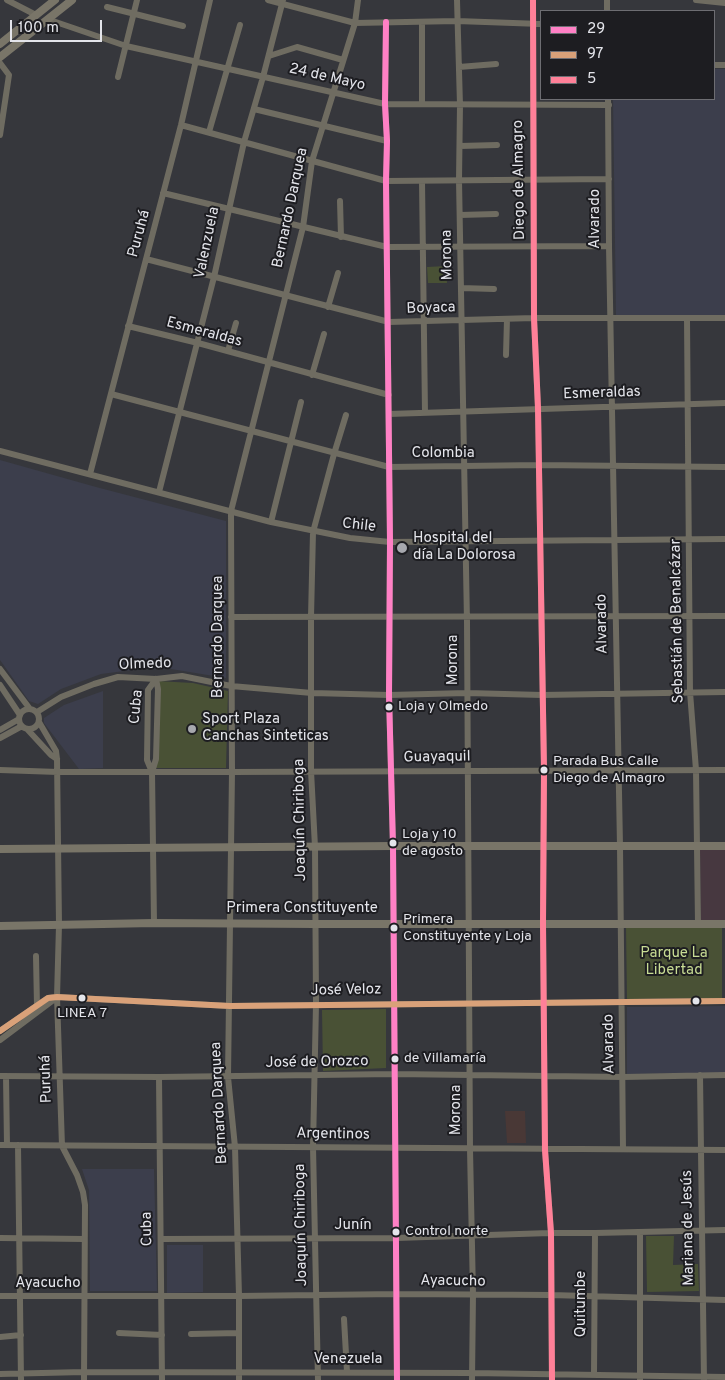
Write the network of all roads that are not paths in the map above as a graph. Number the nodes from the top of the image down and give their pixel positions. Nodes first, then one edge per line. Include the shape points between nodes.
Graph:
1 (7, 0) edge
2 (55, 0) edge
3 (72, 0) edge
4 (137, 0) edge
5 (210, 0) edge
6 (268, 0) edge
7 (358, 0) edge
8 (457, 0) edge
9 (533, 0) edge
10 (700, 0) edge
11 (282, 2) edge
12 (725, 3) edge
13 (108, 7) dead end
14 (134, 14) junction
15 (36, 15) junction
16 (48, 19) junction
17 (386, 22) junction
18 (458, 22) junction
19 (354, 23) junction
20 (422, 23) junction
21 (533, 24) junction
22 (540, 24) edge
23 (183, 26) dead end
24 (240, 26) dead end
25 (0, 44) edge
26 (126, 46) junction
27 (269, 56) junction
28 (0, 57) edge
29 (343, 60) junction
30 (195, 61) junction
31 (0, 63) edge
32 (496, 64) dead end
33 (459, 67) junction
34 (228, 69) junction
35 (118, 77) dead end
36 (263, 77) junction
37 (333, 93) junction
38 (608, 102) edge
39 (385, 104) junction
40 (422, 104) junction
41 (460, 105) junction
42 (532, 105) junction
43 (254, 109) junction
44 (181, 124) junction
45 (322, 127) junction
46 (209, 132) junction
47 (0, 135) edge
48 (387, 141) junction
49 (244, 142) junction
50 (497, 145) dead end
51 (460, 146) junction
52 (312, 161) junction
53 (609, 179) junction
54 (459, 180) junction
55 (533, 180) junction
56 (386, 181) junction
57 (422, 181) junction
58 (163, 193) junction
59 (340, 201) dead end
60 (228, 209) junction
61 (496, 214) dead end
62 (460, 215) junction
63 (303, 227) junction
64 (341, 237) junction
65 (533, 246) junction
66 (609, 246) junction
67 (386, 247) junction
68 (423, 247) junction
69 (460, 247) junction
70 (146, 259) junction
71 (338, 273) dead end
72 (214, 277) junction
73 (461, 288) junction
74 (494, 289) dead end
75 (285, 296) junction
76 (328, 307) junction
77 (534, 318) junction
78 (611, 318) junction
79 (687, 318) junction
80 (725, 318) edge
81 (507, 319) junction
82 (461, 320) junction
83 (388, 322) junction
84 (424, 322) junction
85 (236, 323) dead end
86 (128, 326) junction
87 (324, 334) dead end
88 (198, 343) junction
89 (228, 351) junction
90 (506, 355) dead end
91 (269, 363) junction
92 (312, 374) junction
93 (111, 394) junction
94 (389, 395) junction
95 (301, 402) dead end
96 (725, 403) edge
97 (688, 404) junction
98 (612, 406) junction
99 (538, 408) junction
100 (463, 410) junction
101 (179, 413) junction
102 (425, 413) junction
103 (389, 414) junction
104 (346, 415) dead end
105 (251, 432) junction
106 (290, 442) junction
107 (0, 451) edge
108 (334, 454) junction
109 (539, 466) junction
110 (613, 466) junction
111 (389, 467) junction
112 (464, 467) junction
113 (689, 467) junction
114 (725, 467) edge
115 (90, 474) junction
116 (159, 492) junction
117 (232, 512) junction
118 (272, 522) junction
119 (314, 532) junction
120 (725, 539) edge
121 (540, 540) junction
122 (614, 540) junction
123 (689, 540) junction
124 (465, 541) junction
125 (390, 542) junction
126 (616, 615) junction
127 (467, 616) junction
128 (690, 616) junction
129 (725, 616) edge
130 (231, 617) junction
131 (311, 617) junction
132 (390, 617) junction
133 (542, 618) junction
134 (0, 669) edge
135 (156, 679) junction
136 (0, 685) edge
137 (231, 686) junction
138 (690, 692) junction
139 (725, 692) edge
140 (312, 693) junction
141 (467, 693) junction
142 (617, 693) junction
143 (389, 695) junction
144 (542, 695) junction
145 (30, 709) junction
146 (37, 712) junction
147 (22, 722) junction
148 (39, 722) junction
149 (0, 730) edge
150 (0, 738) edge
151 (57, 759) junction
152 (0, 770) edge
153 (467, 770) junction
154 (544, 770) junction
155 (618, 770) junction
156 (696, 770) junction
157 (725, 770) edge
158 (311, 771) junction
159 (58, 772) junction
160 (152, 772) junction
161 (232, 772) junction
162 (391, 772) junction
163 (393, 846) junction
164 (468, 846) junction
165 (620, 846) junction
166 (725, 846) edge
167 (152, 847) junction
168 (543, 847) junction
169 (695, 847) junction
170 (58, 848) junction
171 (231, 848) junction
172 (314, 848) junction
173 (0, 849) edge
174 (154, 923) junction
175 (230, 923) junction
176 (394, 923) junction
177 (468, 923) junction
178 (543, 923) junction
179 (315, 924) junction
180 (621, 924) junction
181 (698, 924) junction
182 (725, 924) edge
183 (59, 925) junction
184 (0, 926) edge
185 (36, 956) dead end
186 (57, 997) junction
187 (544, 1002) junction
188 (622, 1002) junction
189 (725, 1002) edge
190 (394, 1003) junction
191 (469, 1003) junction
192 (316, 1004) junction
193 (37, 1006) junction
194 (230, 1006) junction
195 (0, 1031) edge
196 (0, 1040) edge
197 (314, 1074) junction
198 (395, 1074) junction
199 (470, 1074) junction
200 (545, 1075) junction
201 (700, 1075) junction
202 (725, 1075) edge
203 (3, 1076) edge
204 (59, 1077) junction
205 (158, 1077) junction
206 (228, 1077) junction
207 (623, 1077) junction
208 (4, 1145) edge
209 (18, 1145) junction
210 (62, 1146) junction
211 (159, 1147) junction
212 (235, 1147) junction
213 (313, 1147) junction
214 (623, 1148) junction
215 (395, 1149) junction
216 (470, 1149) junction
217 (546, 1150) junction
218 (701, 1150) junction
219 (725, 1150) edge
220 (725, 1230) edge
221 (702, 1231) junction
222 (640, 1232) junction
223 (551, 1233) junction
224 (595, 1233) junction
225 (472, 1236) junction
226 (0, 1238) edge
227 (19, 1238) junction
228 (84, 1238) junction
229 (238, 1238) junction
230 (315, 1238) junction
231 (396, 1238) junction
232 (161, 1239) junction
233 (397, 1294) junction
234 (473, 1294) junction
235 (316, 1295) junction
236 (551, 1295) junction
237 (0, 1296) edge
238 (20, 1296) junction
239 (84, 1296) junction
240 (161, 1296) junction
241 (239, 1296) junction
242 (594, 1296) junction
243 (640, 1297) junction
244 (703, 1300) junction
245 (725, 1300) edge
246 (344, 1319) dead end
247 (119, 1333) dead end
248 (239, 1333) junction
249 (191, 1334) dead end
250 (21, 1335) junction
251 (162, 1335) junction
252 (0, 1337) edge
253 (84, 1372) junction
254 (162, 1372) junction
255 (239, 1372) junction
256 (318, 1372) junction
257 (347, 1372) junction
258 (397, 1372) junction
259 (0, 1374) edge
260 (594, 1374) junction
261 (472, 1376) edge
262 (21, 1377) edge
263 (552, 1377) edge
264 (725, 1377) edge
265 (640, 1378) edge
266 (704, 1379) edge
267 (84, 1380) edge
268 (162, 1380) edge
269 (239, 1380) edge
270 (318, 1380) edge
271 (397, 1380) edge

1 - 15 street
2 - 15 main road
3 - 16 main road
4 - 14 street
5 - 30 street, Puruhá
6 - 11 street
7 - 19 street, Bernardo Darquea
8 - 18 street, Morona
9 - 21 street, Diego de Almagro
10 - 12 street
11 - 19 street
11 - 27 street, Valenzuela
13 - 14 street
14 - 23 street
14 - 26 street
15 - 25 main road
16 - 26 street, 24 de Mayo
16 - 28 main road
17 - 19 street
17 - 20 street
17 - 39 street
18 - 20 street
18 - 21 street
18 - 33 street, Morona
19 - 29 street, Bernardo Darquea
20 - 40 street
21 - 22 street
21 - 42 street, Diego de Almagro
24 - 34 street
26 - 30 street, 24 de Mayo
26 - 35 street
27 - 29 street via 297,47
27 - 36 street, Valenzuela
29 - 37 street, Bernardo Darquea
30 - 34 street, 24 de Mayo
30 - 44 street, Puruhá
31 - 47 street via 9,75
32 - 33 street
33 - 41 street, Morona
34 - 36 street, 24 de Mayo
34 - 46 street
36 - 37 street, 24 de Mayo
36 - 43 street, Valenzuela
37 - 39 street, 24 de Mayo
37 - 45 street, Bernardo Darquea
38 - 42 street, 24 de Mayo
38 - 53 street, Alvarado
39 - 40 street, 24 de Mayo
39 - 48 street
40 - 41 street, 24 de Mayo
41 - 42 street, 24 de Mayo
41 - 51 street, Morona
42 - 55 street, Diego de Almagro
43 - 45 street
43 - 49 street, Valenzuela
44 - 46 street
44 - 58 street, Puruhá
45 - 48 street
45 - 52 street, Bernardo Darquea
46 - 49 street
48 - 56 street
49 - 52 street
49 - 60 street, Valenzuela
50 - 51 street
51 - 54 street, Morona
52 - 56 street
52 - 63 street, Bernardo Darquea
53 - 55 street
53 - 66 street, Alvarado
54 - 55 street
54 - 57 street
54 - 62 street, Morona
55 - 65 street, Diego de Almagro
56 - 57 street
56 - 67 street
57 - 68 street
58 - 60 street
58 - 70 street, Puruhá
59 - 64 street
60 - 63 street
60 - 72 street, Valenzuela
61 - 62 street
62 - 69 street, Morona
63 - 64 street
63 - 75 street, Bernardo Darquea
64 - 67 street
65 - 66 street
65 - 69 street
65 - 77 street, Diego de Almagro
66 - 78 street, Alvarado
67 - 68 street
67 - 83 street
68 - 69 street
68 - 84 street
69 - 73 street, Morona
70 - 72 street, Boyaca
70 - 86 street, Puruhá
71 - 76 street
72 - 75 street, Boyaca
72 - 88 street, Valenzuela
73 - 74 street
73 - 82 street, Morona
75 - 76 street, Boyaca
75 - 91 street, Bernardo Darquea
76 - 83 street, Boyaca
77 - 78 street, Boyaca
77 - 81 street, Boyaca
77 - 99 street, Diego de Almagro
78 - 79 street, Boyaca
78 - 98 street, Alvarado
79 - 80 street, Boyaca
79 - 97 street, Sebastián de Benalcázar
81 - 82 street, Boyaca
81 - 90 street
82 - 84 street, Boyaca
82 - 100 street, Morona
83 - 84 street, Boyaca
83 - 94 street
84 - 102 street
85 - 89 street
86 - 88 street, Esmeraldas
86 - 93 street, Puruhá
87 - 92 street
88 - 89 street, Esmeraldas
88 - 101 street, Valenzuela
89 - 91 street, Esmeraldas
91 - 92 street, Esmeraldas
91 - 105 street, Bernardo Darquea
92 - 94 street, Esmeraldas
93 - 101 street, Colombia
93 - 115 street, Puruhá
94 - 103 street
95 - 106 street
96 - 97 street, Esmeraldas
97 - 98 street, Esmeraldas
97 - 113 street, Sebastián de Benalcázar
98 - 99 street, Esmeraldas
98 - 110 street, Alvarado
99 - 100 street, Esmeraldas
99 - 109 street, Diego de Almagro
100 - 102 street, Esmeraldas
100 - 112 street, Morona
101 - 105 street, Colombia
101 - 116 street, Valenzuela
102 - 103 street, Esmeraldas
103 - 111 street
104 - 108 street, Joaquín Chiriboga
105 - 106 street, Colombia
105 - 117 street, Bernardo Darquea
106 - 108 street, Colombia
106 - 118 street
107 - 115 street, Chile
108 - 111 street, Colombia
108 - 119 street, Joaquín Chiriboga
109 - 110 street, Colombia
109 - 112 street, Colombia
109 - 121 street, Diego de Almagro
110 - 113 street, Colombia
110 - 122 street, Alvarado
111 - 112 street, Colombia
111 - 125 street
112 - 124 street, Morona
113 - 114 street, Colombia
113 - 123 street, Sebastián de Benalcázar
115 - 116 street, Chile
116 - 117 street, Chile
117 - 118 street, Chile
117 - 130 street, Bernardo Darquea
118 - 119 street, Chile
119 - 125 street, Chile
119 - 131 street, Joaquín Chiriboga
120 - 123 street, Chile
121 - 122 street, Chile
121 - 124 street, Chile
121 - 133 street, Diego de Almagro
122 - 123 street, Chile
122 - 126 street, Alvarado
123 - 128 street, Sebastián de Benalcázar
124 - 125 street, Chile
124 - 127 street, Morona
125 - 132 street
126 - 128 street
126 - 133 street
126 - 142 street, Alvarado
127 - 132 street
127 - 133 street
127 - 141 street, Morona
128 - 129 street
128 - 138 street, Sebastián de Benalcázar
130 - 131 street
130 - 137 street, Bernardo Darquea
131 - 132 street
131 - 140 street, Joaquín Chiriboga
132 - 143 street
133 - 144 street, Diego de Almagro
134 - 145 street
135 - 137 street, Olmedo via 182,676
135 - 146 street, Olmedo via 118,678 94,684 61,697
135 - 160 street, Cuba via 156,759
136 - 147 street
137 - 140 street, Olmedo
137 - 161 street, Bernardo Darquea
138 - 139 street, Olmedo
138 - 142 street, Olmedo
138 - 156 street, Sebastián de Benalcázar
140 - 143 street, Olmedo
140 - 158 street, Joaquín Chiriboga
141 - 143 street, Olmedo
141 - 144 street, Olmedo
141 - 153 street, Morona
142 - 144 street, Olmedo
142 - 155 street, Alvarado
143 - 162 street
144 - 154 street, Diego de Almagro
145 - 146 street
145 - 147 street via 24,710
146 - 148 street
147 - 148 street via 34,727
147 - 149 street
147 - 150 street
147 - 151 street
148 - 151 street, Puruhá via 56,751
151 - 159 street, Puruhá
152 - 159 street, Guayaquil
153 - 154 street, Guayaquil
153 - 162 street, Guayaquil
153 - 164 street, Morona
154 - 155 street, Guayaquil
154 - 168 street, Diego de Almagro
155 - 156 street, Guayaquil
155 - 165 street, Alvarado
156 - 157 street, Guayaquil
156 - 169 street, Sebastián de Benalcázar
158 - 161 street, Guayaquil
158 - 162 street, Guayaquil
158 - 172 street, Joaquín Chiriboga
159 - 160 street, Guayaquil
159 - 170 street, Puruhá
160 - 161 street, Guayaquil
160 - 167 street, Cuba
161 - 171 street, Bernardo Darquea
162 - 163 street
163 - 164 main road
163 - 172 main road
163 - 176 street
164 - 168 main road
164 - 177 street, Morona
165 - 168 main road
165 - 169 main road
165 - 180 street, Alvarado
166 - 169 main road
167 - 170 main road
167 - 171 main road
167 - 174 street, Cuba
168 - 178 street, Diego de Almagro
169 - 181 street, Sebastián de Benalcázar
170 - 173 main road
170 - 183 street, Puruhá
171 - 172 main road
171 - 175 street, Bernardo Darquea
172 - 179 street, Joaquín Chiriboga
174 - 175 main road, Primera Constituyente
174 - 183 main road, Primera Constituyente
175 - 179 main road, Primera Constituyente
175 - 194 street, Bernardo Darquea
176 - 177 main road, Primera Constituyente
176 - 179 main road, Primera Constituyente
176 - 190 street
177 - 178 main road, Primera Constituyente
177 - 191 street, Morona
178 - 180 main road, Primera Constituyente
178 - 187 street, Diego de Almagro
179 - 192 street, Joaquín Chiriboga
180 - 181 main road, Primera Constituyente
180 - 188 street, Alvarado
181 - 182 main road, Primera Constituyente
183 - 184 main road, Primera Constituyente
183 - 186 street, Puruhá
185 - 193 street
186 - 193 street via 48,998
186 - 194 street, José Veloz
186 - 196 street
186 - 204 street, Puruhá
187 - 188 street, José Veloz
187 - 191 street, José Veloz
187 - 200 street, Diego de Almagro
188 - 189 street, José Veloz
188 - 207 street, Alvarado
190 - 191 street, José Veloz
190 - 192 street, José Veloz
190 - 198 street
191 - 199 street, Morona
192 - 194 street, José Veloz
192 - 197 street, Joaquín Chiriboga
193 - 195 street
194 - 206 street, Bernardo Darquea
197 - 198 street, José de Orozco
197 - 206 street, José de Orozco
197 - 213 street, Joaquín Chiriboga
198 - 199 street, José de Orozco
198 - 215 street
199 - 200 street, José de Orozco
199 - 216 street, Morona
200 - 207 street, José de Orozco
200 - 217 street, Diego de Almagro
201 - 202 street, José de Orozco
201 - 207 street, José de Orozco
201 - 218 street, Mariana de Jesús
203 - 204 street, José de Orozco
203 - 208 street
204 - 205 street, José de Orozco
204 - 210 street, Puruhá
205 - 206 street, José de Orozco
205 - 211 street, Cuba
206 - 212 street, Bernardo Darquea
207 - 214 street, Alvarado
208 - 209 street, Argentinos
209 - 210 street, Argentinos
209 - 227 street
210 - 211 street, Argentinos
210 - 228 street, Puruhá via 83,1192
211 - 212 street, Argentinos
211 - 232 street, Cuba
212 - 213 street, Argentinos
212 - 229 street, Bernardo Darquea
213 - 215 street, Argentinos
213 - 230 street, Joaquín Chiriboga
214 - 217 street, Argentinos
214 - 218 street, Argentinos
215 - 216 street, Argentinos
215 - 231 street
216 - 217 street, Argentinos
216 - 225 street, Morona
217 - 223 street, Diego de Almagro
218 - 219 street, Argentinos
218 - 221 street, Mariana de Jesús
220 - 221 street, Junín
221 - 222 street, Junín
221 - 244 street, Mariana de Jesús
222 - 224 street, Junín
222 - 243 street
223 - 224 street, Junín
223 - 225 street, Junín
223 - 236 street, Diego de Almagro
224 - 242 street, Quitumbe
225 - 231 street, Junín
225 - 234 street, Morona
226 - 227 street
227 - 228 street
227 - 238 street
228 - 239 street, Puruhá
229 - 230 street, Junín
229 - 232 street, Junín
229 - 241 street, Bernardo Darquea
230 - 231 street, Junín
230 - 235 street, Joaquín Chiriboga
231 - 233 street
232 - 240 street, Cuba
233 - 234 street, Ayacucho
233 - 235 street, Ayacucho
233 - 258 street
234 - 236 street, Ayacucho
234 - 261 street, Morona
235 - 241 street, Ayacucho
235 - 256 street, Joaquín Chiriboga
236 - 242 street, Ayacucho
236 - 263 street, Diego de Almagro
237 - 238 street, Ayacucho
238 - 239 street, Ayacucho
238 - 250 street
239 - 240 street, Ayacucho
239 - 253 street, Puruhá
240 - 241 street, Ayacucho
240 - 251 street, Cuba
241 - 248 street, Bernardo Darquea
242 - 243 street, Ayacucho
242 - 260 street, Quitumbe
243 - 244 street, Ayacucho
243 - 265 street
244 - 245 street, Ayacucho
244 - 266 street, Mariana de Jesús
246 - 257 street
247 - 251 street
248 - 249 street
248 - 255 street, Bernardo Darquea
250 - 252 street
250 - 262 street
251 - 254 street, Cuba
253 - 254 street, Venezuela
253 - 262 street, Venezuela
253 - 267 street, Puruhá
254 - 255 street, Venezuela
254 - 268 street, Cuba
255 - 256 street, Venezuela
255 - 269 street, Bernardo Darquea
256 - 257 street, Venezuela
256 - 270 street, Joaquín Chiriboga
257 - 258 street, Venezuela
258 - 261 street, Venezuela
258 - 271 street
259 - 262 street, Venezuela
260 - 263 street, Venezuela
260 - 265 street, Venezuela
261 - 263 street, Venezuela
264 - 266 street, Venezuela
265 - 266 street, Venezuela

